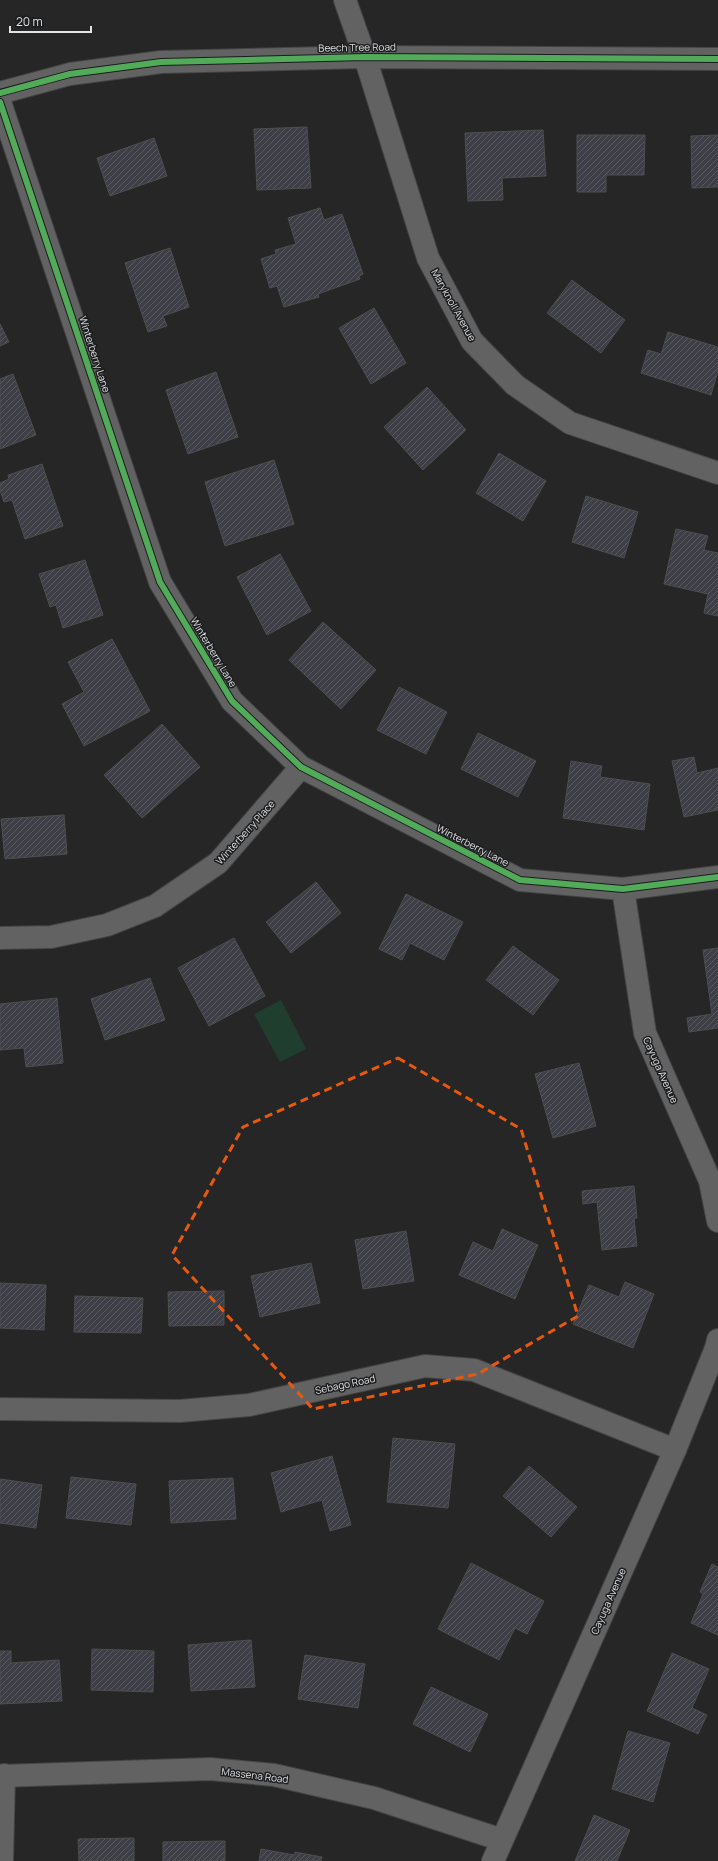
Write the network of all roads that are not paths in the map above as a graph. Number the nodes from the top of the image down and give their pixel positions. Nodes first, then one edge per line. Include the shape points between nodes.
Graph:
1 (345, 0) edge
2 (365, 57) junction
3 (718, 59) edge
4 (0, 93) edge
5 (0, 102) edge
6 (718, 473) edge
7 (301, 768) junction
8 (718, 877) edge
9 (623, 889) junction
10 (0, 938) edge
11 (718, 1221) edge
12 (718, 1340) edge
13 (0, 1409) edge
14 (675, 1450) junction
15 (2, 1776) edge
16 (502, 1840) junction
17 (2, 1861) edge
18 (493, 1861) edge

1 - 2 street, Maryknoll Avenue
2 - 3 street, Beech Tree Road
2 - 4 street, Beech Tree Road via 161,62 70,74
2 - 6 street, Maryknoll Avenue via 428,258 472,341 515,385 570,423
5 - 7 street, Winterberry Lane via 160,582 232,701
7 - 9 street, Winterberry Lane via 520,880
7 - 10 street, Winterberry Place via 218,863 155,906 107,926 51,937
8 - 9 street, Winterberry Lane
9 - 11 street, Cayuga Avenue via 645,1033 710,1181
12 - 14 street, Cayuga Avenue
13 - 14 street, Sebago Road via 180,1411 249,1405 425,1366 474,1370
14 - 16 street, Cayuga Avenue
15 - 16 street, Massena Road via 210,1769 274,1776 374,1798
15 - 17 street
16 - 18 street, Cayuga Avenue

